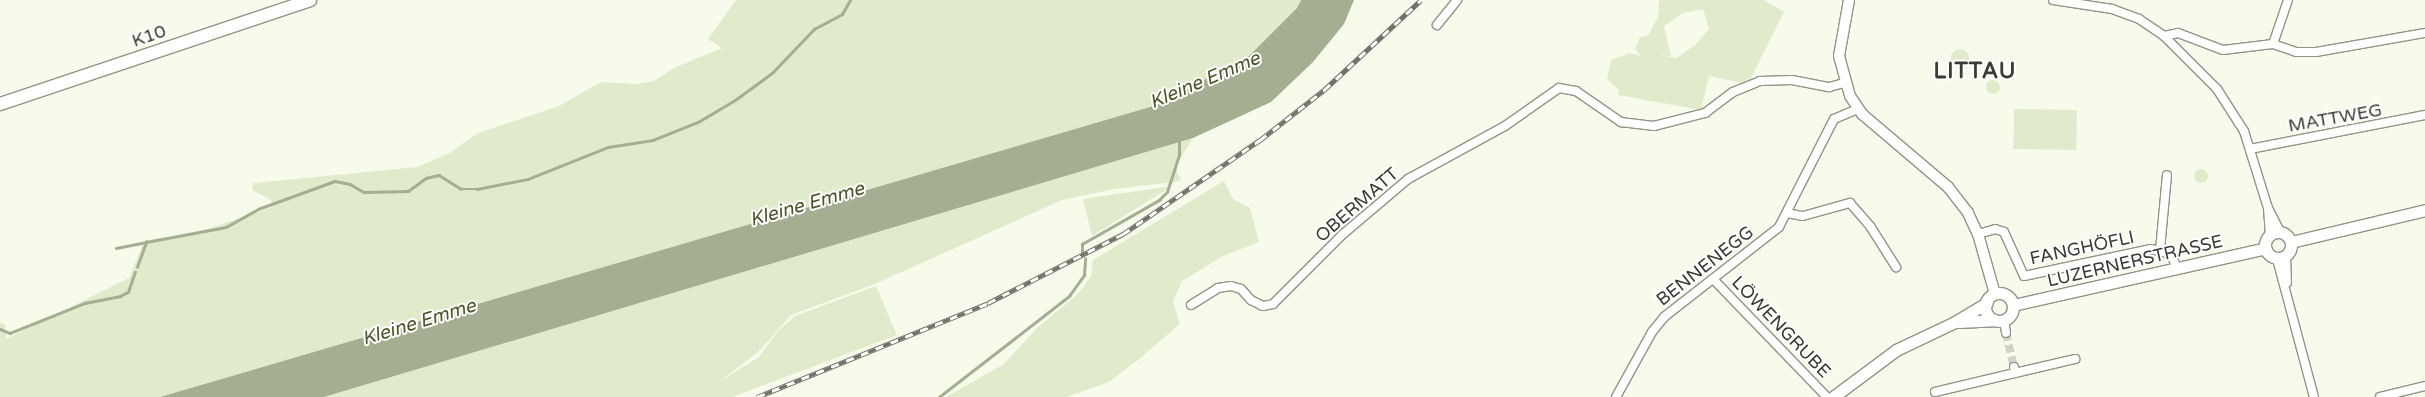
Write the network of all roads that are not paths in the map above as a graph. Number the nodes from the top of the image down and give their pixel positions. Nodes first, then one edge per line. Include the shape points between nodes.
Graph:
1 (310, 0) edge
2 (1457, 0) edge
3 (1849, 0) edge
4 (2053, 0) edge
5 (2284, 1) edge
6 (1437, 25) dead end
7 (2425, 33) edge
8 (2164, 36) junction
9 (2273, 44) junction
10 (1844, 83) junction
11 (0, 104) edge
12 (1857, 109) junction
13 (2425, 115) edge
14 (2250, 148) junction
15 (2167, 175) dead end
16 (2425, 210) edge
17 (1786, 213) junction
18 (2275, 233) junction
19 (1978, 234) junction
20 (2291, 242) junction
21 (2265, 248) junction
22 (2160, 250) junction
23 (2282, 257) junction
24 (1896, 267) dead end
25 (2177, 269) junction
26 (1713, 279) junction
27 (1995, 294) junction
28 (1987, 302) junction
29 (1191, 305) dead end
30 (2013, 305) junction
31 (1999, 320) junction
32 (1955, 322) junction
33 (2006, 333) tunnel mouth
34 (2075, 359) dead end
35 (2425, 386) edge
36 (1935, 392) dead end
37 (1616, 397) edge
38 (1827, 397) edge
39 (1833, 397) edge
40 (2314, 397) edge
41 (2380, 397) edge

1 - 11 main road, K10
2 - 6 street
3 - 10 street via 1840,46
4 - 8 street via 2112,9 2139,19
5 - 9 street
7 - 9 street via 2316,52 2296,52
8 - 9 street via 2178,32 2223,50
8 - 14 street via 2223,96
10 - 12 street
10 - 29 street, OBERMATT via 1829,87 1792,80 1760,80 1739,89 1705,113 1661,126 1621,122 1566,88 1551,91 1497,131 1408,179 1342,235 1273,304 1263,306 1251,300 1241,289 1231,286 1218,288
12 - 17 street, BENNENEGG via 1834,119
12 - 19 street via 1948,187 1968,212
13 - 14 street, MATTWEG
14 - 18 street
15 - 22 street, FANGHÖFLI
16 - 20 main road
17 - 24 street via 1803,216 1850,203 1870,226
17 - 26 street, BENNENEGG via 1779,227
18 - 20 main road
18 - 21 main road
19 - 22 street, FANGHÖFLI via 1995,229 2004,232 2024,276
19 - 27 street
20 - 23 main road
21 - 23 main road via 2269,255
21 - 25 main road, LUZERNERSTRASSE
22 - 25 street, FANGHÖFLI via 2173,256
23 - 40 street
25 - 30 main road, LUZERNERSTRASSE
26 - 37 street, BENNENEGG via 1664,317 1652,332
26 - 38 street, LÖWENGRUBE
27 - 28 main road
27 - 30 main road via 2008,297
28 - 31 main road via 1987,313
28 - 32 main road
30 - 31 main road via 2010,316
31 - 32 main road
31 - 33 street
32 - 39 main road via 1896,350
34 - 36 street via 2015,370
35 - 41 street

